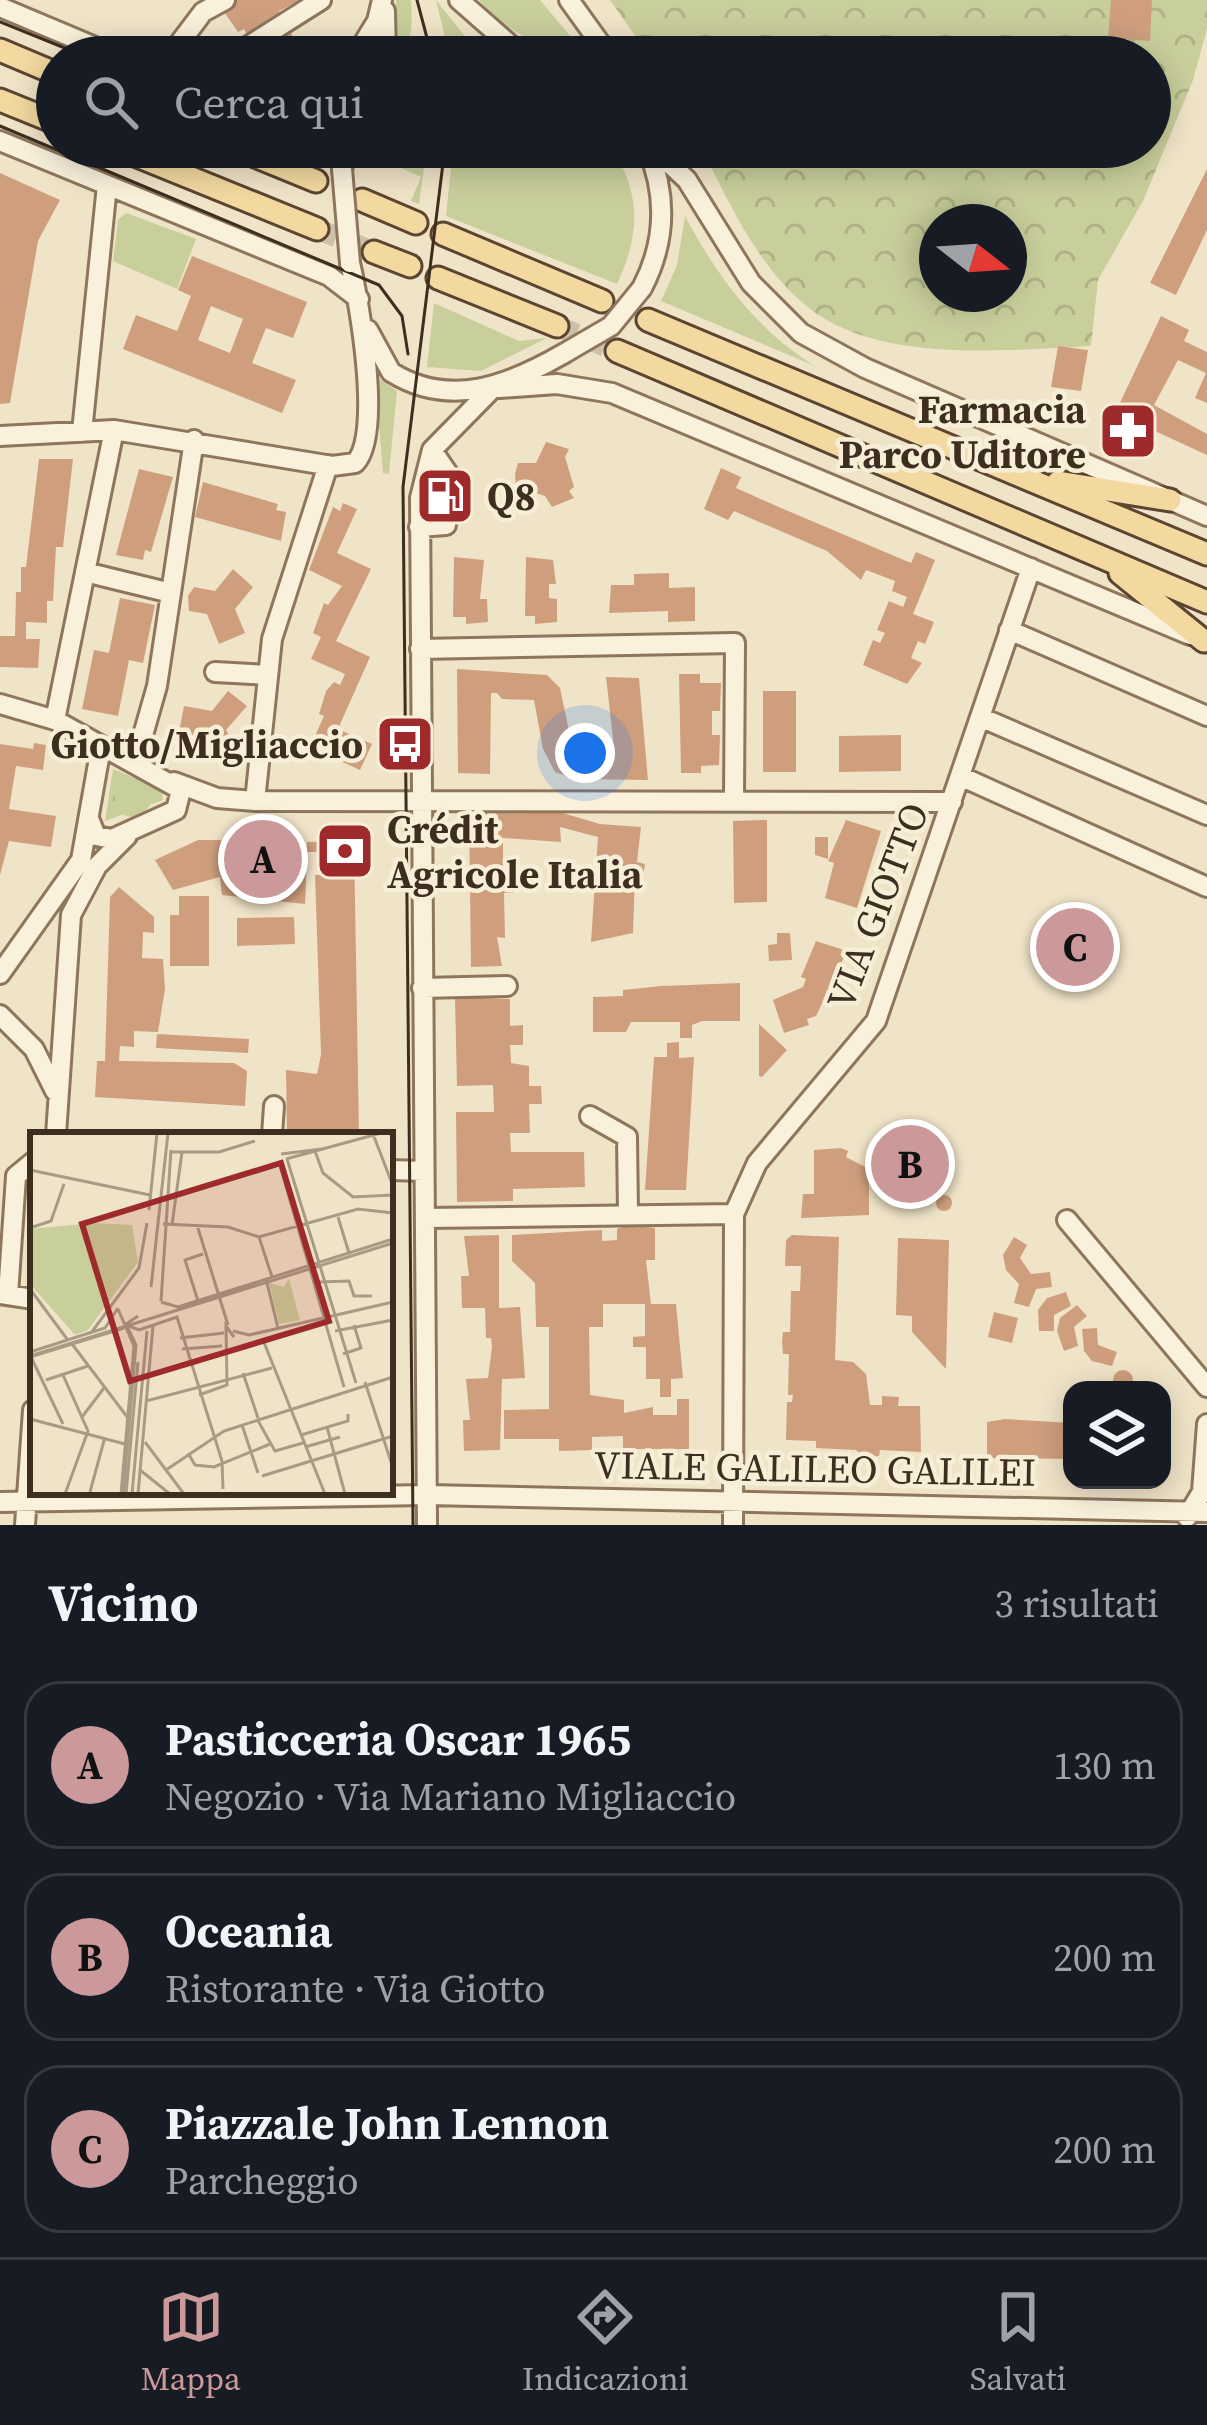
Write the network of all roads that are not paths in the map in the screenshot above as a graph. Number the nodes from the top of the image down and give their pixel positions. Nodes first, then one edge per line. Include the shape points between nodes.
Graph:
1 (225, 0) edge
2 (321, 0) edge
3 (384, 0) edge
4 (459, 0) edge
5 (569, 0) edge
6 (0, 8) edge
7 (67, 36) edge
8 (185, 36) edge
9 (264, 36) edge
10 (368, 36) edge
11 (385, 36) edge
12 (500, 36) edge
13 (595, 36) edge
14 (0, 50) edge
15 (36, 65) edge
16 (0, 100) edge
17 (36, 115) edge
18 (0, 141) edge
19 (36, 156) edge
20 (66, 168) edge
21 (167, 168) edge
22 (284, 168) edge
23 (343, 168) edge
24 (655, 168) edge
25 (673, 168) edge
26 (316, 181) dead end
27 (107, 185) junction
28 (362, 200) dead end
29 (416, 223) dead end
30 (317, 229) tunnel mouth
31 (443, 235) dead end
32 (374, 252) tunnel mouth
33 (410, 266) dead end
34 (438, 278) dead end
35 (602, 301) dead end
36 (360, 307) junction
37 (648, 320) dead end
38 (557, 326) tunnel mouth
39 (616, 351) tunnel mouth
40 (496, 389) junction
41 (114, 430) junction
42 (82, 432) junction
43 (0, 436) edge
44 (194, 440) junction
45 (432, 450) junction
46 (335, 466) junction
47 (1020, 475) junction
48 (1170, 500) junction
49 (1207, 516) edge
50 (419, 527) junction
51 (1207, 554) edge
52 (1101, 557) junction
53 (1031, 568) junction
54 (85, 572) junction
55 (171, 593) junction
56 (1207, 602) edge
57 (1009, 630) junction
58 (1206, 642) edge
59 (420, 649) junction
60 (214, 672) dead end
61 (268, 675) junction
62 (0, 704) edge
63 (1207, 716) edge
64 (980, 717) junction
65 (55, 720) junction
66 (101, 747) junction
67 (135, 764) junction
68 (960, 776) junction
69 (174, 782) junction
70 (217, 798) junction
71 (734, 798) junction
72 (255, 801) junction
73 (421, 802) junction
74 (952, 802) junction
75 (171, 813) junction
76 (1207, 815) edge
77 (90, 821) junction
78 (130, 832) junction
79 (80, 879) junction
80 (1207, 887) edge
81 (0, 974) edge
82 (507, 986) dead end
83 (422, 988) junction
84 (64, 1003) junction
85 (6, 1023) edge
86 (58, 1102) junction
87 (274, 1106) dead end
88 (590, 1116) dead end
89 (56, 1132) edge
90 (272, 1132) edge
91 (30, 1164) edge
92 (393, 1170) edge
93 (424, 1171) junction
94 (628, 1214) junction
95 (734, 1214) junction
96 (424, 1218) junction
97 (1067, 1220) dead end
98 (4, 1295) edge
99 (1207, 1388) edge
100 (1207, 1424) edge
101 (30, 1448) edge
102 (427, 1495) junction
103 (737, 1498) junction
104 (26, 1501) junction
105 (0, 1502) edge
106 (1197, 1509) edge
107 (25, 1525) edge
108 (427, 1525) edge
109 (734, 1525) edge

1 - 8 street
2 - 9 street
3 - 10 street
3 - 11 street
4 - 12 street
5 - 13 street
6 - 7 street
14 - 15 main road
16 - 17 main road
18 - 19 street
20 - 27 street
21 - 30 main road
22 - 26 main road
23 - 36 street, bridge
24 - 40 street, bridge via 662,228 642,288 611,326
25 - 48 street via 751,284 802,333
27 - 36 street via 329,276
27 - 42 street
28 - 29 main road
31 - 35 main road
32 - 33 main road
34 - 38 main road
36 - 40 street via 375,349 397,376
36 - 46 street via 368,441 362,457
37 - 47 main road
39 - 52 main road
40 - 45 street
40 - 53 street via 557,384 612,393
41 - 42 street
41 - 44 street
41 - 54 street
42 - 43 street
44 - 46 street
44 - 55 street
45 - 50 street
45 - 50 street via 449,475 446,525
46 - 61 street via 272,639
47 - 48 main road
47 - 51 main road
48 - 49 street
50 - 59 street
52 - 56 main road
52 - 58 main road
53 - 57 street, VIA GIOTTO
53 - 58 street
54 - 55 street
54 - 65 street
55 - 67 street
57 - 63 street
57 - 64 street, VIA GIOTTO
59 - 71 street via 735,643
59 - 73 street
60 - 61 street
61 - 72 street
62 - 65 street
64 - 68 street, VIA GIOTTO
64 - 76 street
65 - 66 street
66 - 67 street
66 - 77 street
67 - 69 street
68 - 74 street, VIA GIOTTO
68 - 80 street
69 - 70 street
69 - 75 street via 182,796
70 - 72 street
70 - 75 street
71 - 73 street
71 - 74 street
72 - 73 street
73 - 83 street
74 - 95 street, VIA GIOTTO via 876,1022 757,1163
75 - 78 street
77 - 78 street via 101,839
77 - 79 street
78 - 79 street
79 - 81 street
79 - 84 street
82 - 83 street
83 - 93 street
84 - 85 street via 50,1040 38,1042
84 - 86 street
85 - 86 street via 43,1062
86 - 89 street
87 - 90 street
88 - 94 street via 627,1137
91 - 98 street via 16,1176
92 - 93 street
93 - 96 street
94 - 95 street
94 - 96 street
95 - 103 street, VIA GIOTTO
96 - 102 street
97 - 99 street
100 - 106 street
101 - 104 street
102 - 103 street, VIALE GALILEO GALILEI
102 - 104 street, VIALE GALILEO GALILEI
102 - 108 street
103 - 106 street, VIALE GALILEO GALILEI
103 - 109 street, VIA GIOTTO
104 - 105 street, VIALE GALILEO GALILEI
104 - 107 street

